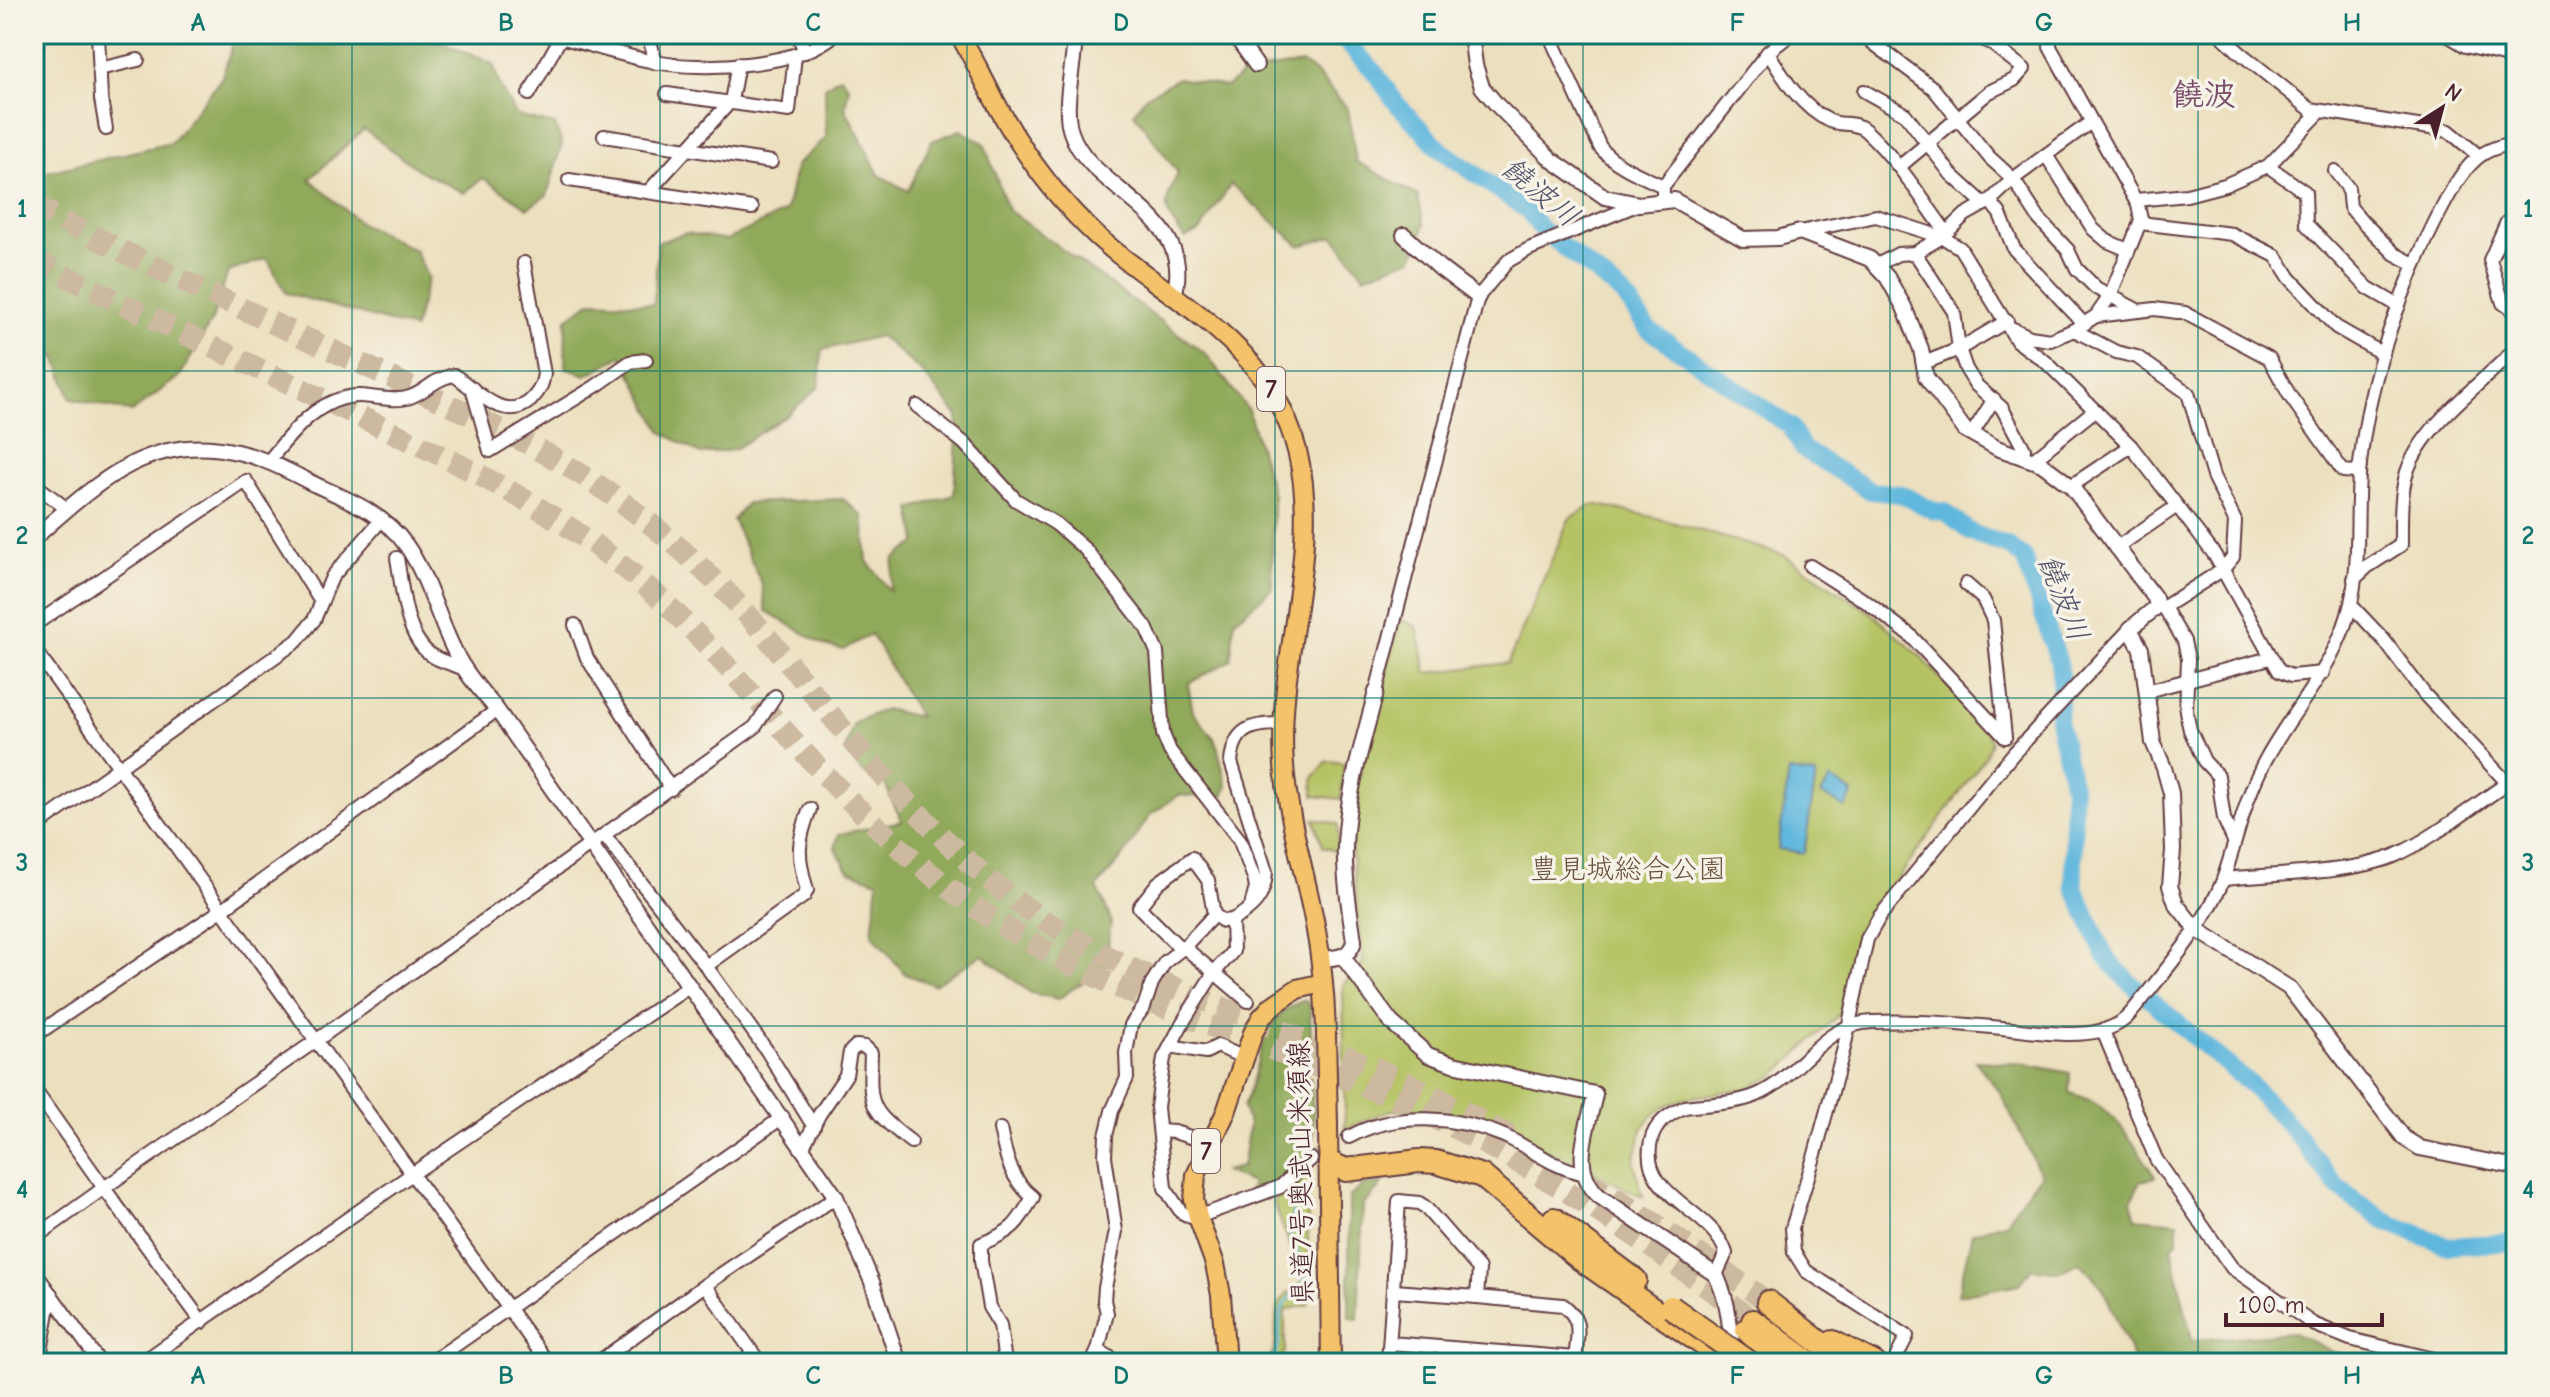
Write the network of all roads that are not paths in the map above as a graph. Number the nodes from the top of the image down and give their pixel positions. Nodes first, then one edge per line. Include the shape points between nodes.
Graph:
1 (98, 34) edge
2 (547, 34) edge
3 (648, 34) edge
4 (798, 34) edge
5 (835, 34) edge
6 (959, 34) edge
7 (1075, 34) edge
8 (1234, 34) edge
9 (1471, 34) edge
10 (1549, 34) edge
11 (1791, 34) edge
12 (1876, 34) edge
13 (1974, 34) edge
14 (2050, 34) edge
15 (2220, 34) edge
16 (2448, 34) edge
17 (561, 37) junction
18 (1768, 52) junction
19 (800, 53) junction
20 (2516, 57) edge
21 (138, 60) dead end
22 (656, 63) junction
23 (738, 64) junction
24 (1256, 65) dead end
25 (99, 69) junction
26 (1864, 91) dead end
27 (529, 94) dead end
28 (667, 94) dead end
29 (731, 101) junction
30 (2321, 111) junction
31 (1959, 117) junction
32 (2091, 122) junction
33 (106, 129) dead end
34 (604, 136) dead end
35 (1930, 143) junction
36 (2516, 143) edge
37 (686, 150) junction
38 (2046, 155) junction
39 (2479, 156) junction
40 (771, 162) dead end
41 (2268, 166) junction
42 (1899, 167) junction
43 (2335, 171) dead end
44 (2013, 179) junction
45 (569, 180) dead end
46 (648, 192) junction
47 (1663, 193) junction
48 (1605, 197) junction
49 (2136, 200) junction
50 (1987, 203) junction
51 (1639, 204) junction
52 (752, 208) dead end
53 (1604, 218) junction
54 (2140, 223) junction
55 (2516, 225) edge
56 (1800, 232) junction
57 (1944, 234) junction
58 (1404, 235) dead end
59 (2128, 250) junction
60 (1915, 253) junction
61 (524, 263) dead end
62 (2414, 264) junction
63 (1877, 265) junction
64 (1174, 296) junction
65 (2110, 296) junction
66 (1478, 297) junction
67 (2399, 306) junction
68 (2139, 311) junction
69 (2516, 312) edge
70 (2096, 316) junction
71 (2009, 324) junction
72 (2079, 327) junction
73 (1959, 349) junction
74 (2514, 352) edge
75 (2383, 354) junction
76 (646, 360) dead end
77 (1924, 363) junction
78 (472, 388) junction
79 (603, 392) dead end
80 (1994, 399) junction
81 (564, 406) junction
82 (917, 406) dead end
83 (2095, 410) junction
84 (1972, 434) junction
85 (2131, 446) junction
86 (2027, 458) junction
87 (268, 462) junction
88 (2360, 466) junction
89 (2071, 486) junction
90 (34, 490) edge
91 (2177, 506) junction
92 (67, 509) junction
93 (382, 519) junction
94 (34, 538) edge
95 (2116, 548) junction
96 (397, 558) dead end
97 (1810, 566) dead end
98 (2222, 570) junction
99 (2354, 579) junction
100 (1966, 584) dead end
101 (321, 602) junction
102 (2351, 605) junction
103 (2160, 606) junction
104 (34, 625) edge
105 (575, 625) dead end
106 (2130, 629) junction
107 (34, 649) edge
108 (2270, 658) junction
109 (464, 669) junction
110 (2323, 673) junction
111 (2188, 681) junction
112 (2147, 691) junction
113 (1376, 692) joint
114 (775, 696) dead end
115 (497, 710) junction
116 (1282, 724) junction
117 (2005, 737) junction
118 (2013, 754) junction
119 (119, 767) junction
120 (2512, 788) edge
121 (671, 789) junction
122 (810, 809) dead end
123 (34, 828) edge
124 (605, 836) junction
125 (2234, 841) junction
126 (592, 845) junction
127 (2224, 879) junction
128 (223, 909) junction
129 (1250, 909) junction
130 (1214, 915) junction
131 (1232, 920) junction
132 (2196, 929) junction
133 (1184, 947) junction
134 (1343, 957) junction
135 (1321, 959) junction
136 (706, 966) junction
137 (1213, 974) junction
138 (690, 986) junction
139 (1324, 991) junction
140 (1248, 1001) dead end
141 (1849, 1025) junction
142 (2103, 1031) junction
143 (34, 1036) edge
144 (317, 1040) junction
145 (1170, 1046) junction
146 (1244, 1058) junction
147 (34, 1089) edge
148 (783, 1117) junction
149 (814, 1127) junction
150 (1000, 1129) dead end
151 (1160, 1131) junction
152 (1349, 1137) tunnel mouth
153 (911, 1142) dead end
154 (1210, 1143) junction
155 (803, 1147) junction
156 (1321, 1161) junction
157 (2516, 1167) edge
158 (1582, 1173) junction
159 (412, 1174) junction
160 (104, 1188) junction
161 (836, 1197) junction
162 (1198, 1217) junction
163 (37, 1236) dead end
164 (34, 1271) edge
165 (1716, 1275) junction
166 (705, 1285) junction
167 (1394, 1291) junction
168 (51, 1294) junction
169 (1477, 1297) junction
170 (1768, 1302) tunnel mouth
171 (508, 1308) junction
172 (1668, 1312) junction
173 (202, 1322) junction
174 (1804, 1328) junction
175 (1390, 1343) junction
176 (1098, 1350) junction
177 (1897, 1356) dead end
178 (1575, 1360) edge
179 (39, 1363) edge
180 (100, 1363) edge
181 (141, 1363) edge
182 (430, 1363) edge
183 (548, 1363) edge
184 (597, 1363) edge
185 (760, 1363) edge
186 (899, 1363) edge
187 (1005, 1363) edge
188 (1092, 1363) edge
189 (1119, 1363) edge
190 (1226, 1363) edge
191 (1331, 1363) edge
192 (1388, 1363) edge
193 (1733, 1363) edge
194 (1750, 1363) edge
195 (1780, 1363) edge
196 (1810, 1363) edge
197 (1846, 1363) edge
198 (1874, 1363) edge
199 (2440, 1363) edge

1 - 25 street
2 - 17 street
3 - 22 street
4 - 19 street
5 - 19 street
6 - 64 main road, 県道7号奥武山米須線 / 7 via 1000,112 1050,186 1111,248
7 - 64 street via 1071,135 1166,237 1178,275
8 - 24 street
9 - 48 street via 1482,87 1552,160
10 - 47 street via 1605,154
11 - 18 street
12 - 31 street via 1873,43 1933,88
13 - 31 street via 2024,69
14 - 32 street via 2050,47
15 - 30 street via 2310,109
16 - 20 street via 2466,45
17 - 22 street
17 - 27 street
18 - 42 street via 1803,100 1830,121 1862,127
18 - 47 street
19 - 23 street
19 - 29 street via 789,111
21 - 25 street
22 - 23 street
23 - 29 street
25 - 33 street
26 - 35 street via 1905,114
28 - 29 street
29 - 37 street
30 - 39 street via 2449,131
30 - 41 street
31 - 35 street
31 - 44 street
32 - 38 street
32 - 49 street
34 - 37 street
35 - 42 street
35 - 50 street via 1951,174
36 - 39 street
37 - 40 street
37 - 46 street
38 - 44 street
38 - 59 street via 2093,229
39 - 62 street via 2451,192
41 - 49 street via 2187,195
41 - 67 street via 2305,192 2306,224 2368,288
42 - 57 street
43 - 62 street via 2348,188 2350,207 2395,254
44 - 50 street
44 - 65 street via 2077,269
45 - 46 street
46 - 52 street
47 - 51 street
47 - 56 street via 1743,239
48 - 51 street
48 - 53 street via 1610,204
49 - 54 street
50 - 57 street
50 - 72 street via 2000,214 2014,249
51 - 53 street
53 - 66 street via 1508,261
54 - 59 street
54 - 75 street via 2232,234 2276,256 2336,327
55 - 69 street via 2507,222 2490,260 2503,303
56 - 57 street via 1876,216
56 - 63 street
57 - 60 street
57 - 71 street via 1960,248
58 - 66 street
59 - 65 street
60 - 63 street via 1898,254
60 - 73 street via 1954,312
61 - 78 street via 544,374 541,389 518,409 507,409
62 - 67 street
63 - 77 street via 1904,307
64 - 116 main road, 県道7号奥武山米須線 / 7 via 1231,343 1263,378 1298,452 1306,489 1306,529
65 - 68 street
65 - 70 street
66 - 113 street
67 - 75 street
68 - 70 street
68 - 88 street via 2185,313 2269,358 2343,471 2355,472
70 - 72 street
71 - 72 street via 2030,337 2050,340
71 - 73 street
71 - 83 street via 2017,341
72 - 98 street via 2116,352 2137,357 2188,393 2213,476 2235,521 2233,557
73 - 77 street
73 - 80 street via 1976,385
74 - 99 street via 2426,437 2407,472 2401,545
75 - 88 street
76 - 81 street via 630,362
77 - 84 street via 1926,377
78 - 81 street via 490,451
78 - 87 street via 454,375 409,398 355,396 321,406
79 - 81 street
80 - 84 street
80 - 86 street
82 - 129 street via 964,443 1016,500 1079,543 1146,627 1157,652 1163,734 1170,751 1239,839 1256,888
83 - 85 street
83 - 86 street
84 - 86 street
85 - 89 street
85 - 91 street
86 - 89 street
87 - 92 street via 208,447 156,453 105,477
87 - 93 street
88 - 99 street
89 - 95 street
90 - 92 street via 41,489
91 - 95 street
91 - 98 street
92 - 94 street
93 - 101 street via 332,577
93 - 109 street via 406,544
95 - 103 street
96 - 109 street via 410,624 422,646
97 - 117 street via 1910,635
98 - 103 street
98 - 108 street
99 - 102 street
100 - 117 street via 1983,599 1993,620
101 - 104 street via 246,481
101 - 119 street via 297,641
102 - 110 street
102 - 120 street
103 - 106 street
103 - 111 street via 2184,641
105 - 121 street via 587,658
106 - 112 street via 2141,649
106 - 118 street
107 - 119 street
108 - 110 street via 2284,675
108 - 111 street
109 - 115 street
110 - 125 street via 2267,756
111 - 112 street
111 - 125 street via 2190,730 2204,761 2218,776 2224,819
112 - 132 street via 2153,742 2171,793 2170,886 2176,904
113 - 134 street via 1352,784 1346,832 1354,941
114 - 121 street via 755,727
115 - 126 street
115 - 128 street
116 - 129 street via 1249,728 1232,748 1231,762 1266,872 1265,886
116 - 135 main road, 県道7号奥武山米須線 / 7 via 1290,813
117 - 118 street
118 - 141 street via 1880,916 1867,939
119 - 123 street
119 - 128 street
120 - 127 street via 2393,856 2361,865
121 - 124 street
122 - 136 street via 798,860 804,896
124 - 126 street
124 - 136 street
125 - 127 street
126 - 138 street
126 - 144 street
127 - 132 street
128 - 143 street
128 - 144 street
129 - 131 street
130 - 131 street
130 - 133 street
130 - 133 street via 1208,880 1192,858 1158,883 1139,907
131 - 137 street via 1233,951
132 - 142 street via 2124,1020
132 - 157 street via 2289,988 2404,1138 2420,1148
133 - 137 street
133 - 176 street via 1165,962 1131,1025 1127,1078 1106,1136 1116,1231
134 - 135 street
134 - 158 street via 1391,1022 1428,1055 1595,1094
135 - 139 main road, 県道7号奥武山米須線 / 7
136 - 149 street
137 - 140 street
137 - 145 street
138 - 148 street
138 - 159 street
139 - 146 main road, 県道7号奥武山米須線 / 7 via 1297,989 1272,1006 1256,1026
139 - 156 main road, 県道7号奥武山米須線 / 7, bridge via 1328,1125
141 - 142 street via 1919,1021 2070,1034
141 - 165 street via 1757,1095 1685,1107 1655,1127 1650,1164 1665,1191 1721,1238 1726,1253
141 - 177 street via 1792,1228 1794,1252 1806,1271 1907,1336
142 - 199 street via 2156,1159 2232,1268 2313,1324
144 - 159 street
144 - 160 street
145 - 146 street via 1206,1052 1218,1046
145 - 151 street via 1160,1074
146 - 154 main road, 県道7号奥武山米須線 / 7
147 - 160 street
148 - 155 street
148 - 171 street
149 - 153 street via 846,1075 850,1052 865,1047 871,1053 871,1099 881,1118
149 - 155 street
150 - 187 street via 1020,1187 1033,1197 1006,1234 981,1244 989,1307 1000,1325
151 - 154 street
151 - 162 street via 1165,1188 1181,1212
152 - 158 street via 1395,1119 1433,1120 1504,1136
154 - 162 main road, 県道7号奥武山米須線 / 7 via 1196,1175
155 - 161 street
156 - 162 street via 1280,1187
156 - 172 highway via 1404,1152 1443,1154 1479,1164
156 - 191 main road, 県道7号奥武山米須線 / 7
158 - 165 street via 1599,1196
159 - 171 street
159 - 173 street
160 - 163 street
160 - 173 street
161 - 166 street
161 - 186 street
162 - 190 main road, 県道7号奥武山米須線 / 7 via 1219,1279
164 - 168 street
165 - 193 street via 1726,1296
166 - 184 street
166 - 185 street
167 - 169 street
167 - 169 street via 1399,1201 1425,1207 1479,1269
167 - 175 street
168 - 179 street
168 - 180 street
169 - 178 street via 1563,1305 1577,1320
170 - 174 highway
171 - 182 street
171 - 183 street
172 - 193 highway
172 - 194 highway, bridge
173 - 181 street
174 - 197 highway
174 - 198 highway
175 - 178 street
175 - 192 street
176 - 188 street
176 - 189 street
195 - 196 highway via 1750,1326

